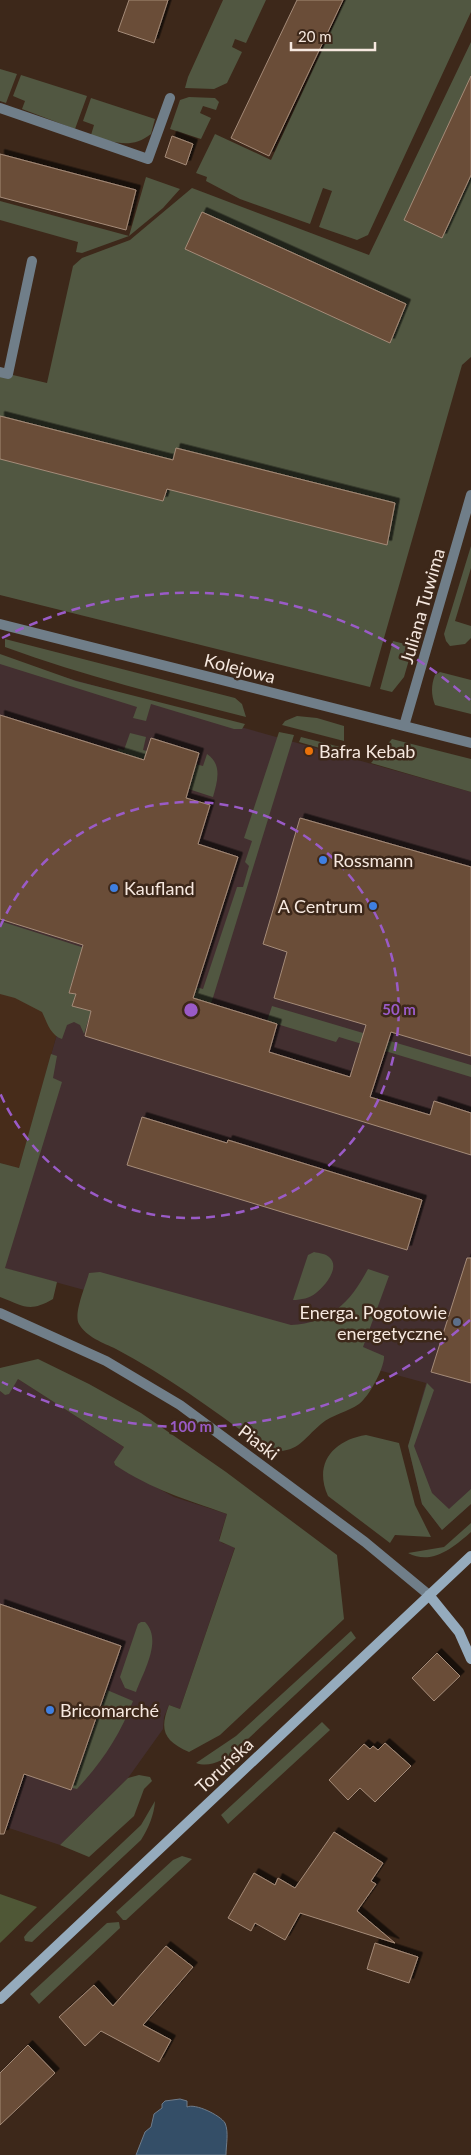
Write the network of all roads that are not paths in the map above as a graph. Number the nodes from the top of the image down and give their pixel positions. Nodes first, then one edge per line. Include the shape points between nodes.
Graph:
1 (170, 98) dead end
2 (0, 108) edge
3 (32, 261) dead end
4 (0, 372) edge
5 (471, 495) edge
6 (0, 624) edge
7 (404, 726) junction
8 (471, 744) edge
9 (0, 1313) edge
10 (471, 1556) edge
11 (429, 1595) junction
12 (471, 1659) edge
13 (0, 1999) edge

1 - 2 street via 148,159
3 - 4 street via 8,374
5 - 7 street, Juliana Tuwima
6 - 7 street, Kolejowa
7 - 8 street, Kolejowa
9 - 11 street, Piaski via 106,1361 180,1404 366,1542
10 - 11 street, Toruńska
11 - 12 street via 458,1632
11 - 13 street, Toruńska

